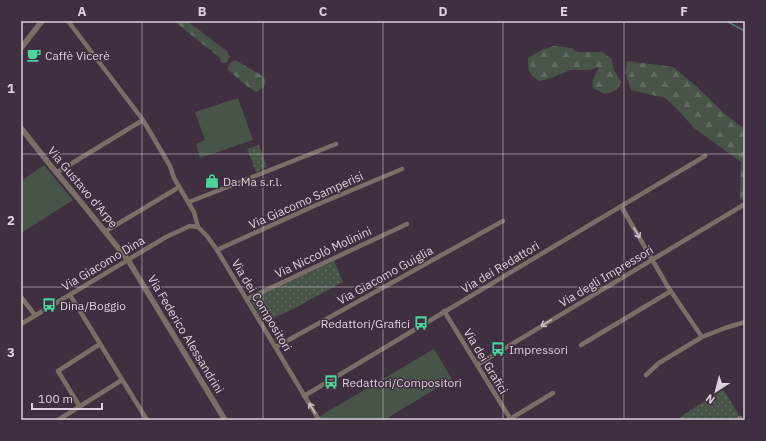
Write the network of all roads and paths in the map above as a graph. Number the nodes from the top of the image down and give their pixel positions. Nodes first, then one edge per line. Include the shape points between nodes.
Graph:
1 (42, 21) edge
2 (68, 21) edge
3 (21, 48) edge
4 (143, 120) junction
5 (21, 128) edge
6 (336, 144) dead end
7 (706, 156) dead end
8 (402, 169) dead end
9 (56, 173) junction
10 (176, 189) dead end
11 (189, 202) junction
12 (745, 204) edge
13 (621, 206) junction
14 (503, 221) dead end
15 (407, 224) dead end
16 (198, 227) junction
17 (106, 231) junction
18 (217, 250) junction
19 (128, 260) junction
20 (652, 260) junction
21 (671, 291) junction
22 (70, 295) junction
23 (21, 297) edge
24 (247, 299) junction
25 (444, 311) junction
26 (35, 315) junction
27 (745, 322) edge
28 (21, 324) edge
29 (702, 337) junction
30 (100, 344) junction
31 (581, 345) dead end
32 (276, 347) junction
33 (477, 365) junction
34 (646, 375) dead end
35 (122, 380) junction
36 (552, 393) dead end
37 (304, 396) junction
38 (80, 407) junction
39 (146, 418) edge
40 (510, 419) edge
41 (58, 420) edge
42 (140, 420) edge
43 (225, 420) edge
44 (319, 420) edge

1 - 3 street
2 - 4 street, Via dei Compositori
4 - 9 street
4 - 11 street, Via dei Compositori
5 - 9 street, Via Gustavo d'Arpe
6 - 11 street
7 - 13 street, Via dei Redattori
8 - 18 street, Via Giacomo Samperisi
9 - 17 street, Via Gustavo d'Arpe
10 - 17 street
11 - 16 street, Via dei Compositori
12 - 20 street, Via degli Impressori
13 -> 20 street
13 - 25 street, Via dei Redattori
14 - 32 street, Via Giacomo Guiglia
15 - 24 street, Via Niccolò Molinini
16 - 18 street, Via dei Compositori
16 - 19 street, Via Giacomo Dina via 182,229
17 - 19 street, Via Gustavo d'Arpe
18 - 24 street, Via dei Compositori
19 - 22 street, Via Giacomo Dina
19 - 43 street, Via Federico Alessandrini
20 - 21 street
20 -> 33 street, Via degli Impressori
21 - 29 street
21 - 31 street
22 - 26 street, Via Giacomo Dina
22 - 30 street
23 - 26 street
24 - 32 street, Via dei Compositori
25 - 33 street, Via dei Grafici
25 - 37 street, Via dei Redattori
26 - 28 street, Via Giacomo Dina
27 - 29 street
29 - 34 street via 659,363
30 - 35 street
30 - 38 street via 58,371
32 - 37 street, Via dei Compositori
33 - 40 street, Via dei Grafici
35 - 38 street
35 - 39 street
36 - 40 street
44 -> 37 street, Via dei Compositori
38 - 41 street
39 - 42 street

